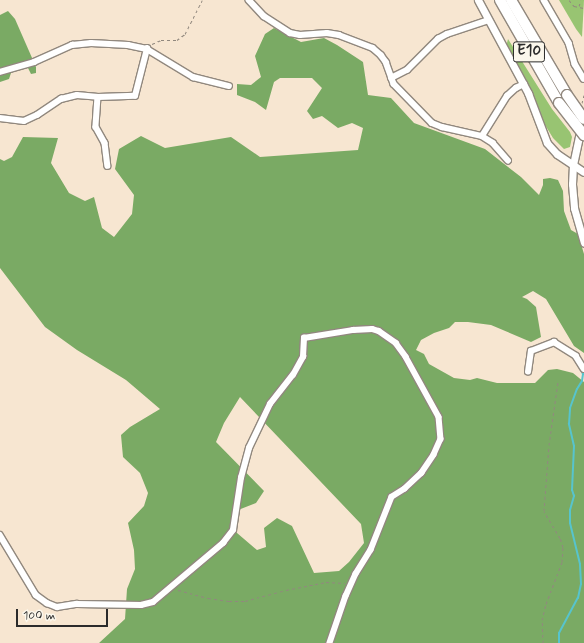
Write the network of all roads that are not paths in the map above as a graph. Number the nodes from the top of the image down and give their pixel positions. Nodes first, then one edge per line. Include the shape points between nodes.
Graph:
1 (249, 0) edge
2 (478, 0) edge
3 (500, 0) edge
4 (511, 0) edge
5 (544, 0) edge
6 (489, 20) junction
7 (147, 48) junction
8 (0, 72) edge
9 (391, 78) junction
10 (584, 79) edge
11 (524, 84) junction
12 (229, 86) dead end
13 (98, 97) junction
14 (584, 115) edge
15 (0, 118) edge
16 (584, 119) edge
17 (584, 135) edge
18 (482, 136) junction
19 (508, 160) dead end
20 (573, 165) junction
21 (108, 166) dead end
22 (584, 172) edge
23 (584, 243) edge
24 (584, 369) edge
25 (528, 372) dead end
26 (0, 535) edge
27 (330, 643) edge

1 - 9 street via 264,16 290,33 328,33 373,48 386,62
2 - 6 street
3 - 17 highway, E10, bridge via 560,103
4 - 16 highway, E10, bridge
5 - 10 street via 565,37 575,64
6 - 9 street via 438,39 408,70
6 - 11 street
7 - 8 street via 81,43 62,48 34,62
7 - 12 street via 193,77
7 - 13 street via 135,96
9 - 18 street via 432,123
11 - 18 street via 507,96
11 - 20 street via 547,143
13 - 15 street via 68,96 24,121
13 - 21 street via 96,127 105,143
14 - 20 street
18 - 19 street via 493,143
20 - 22 street
20 - 23 street via 573,198
24 - 25 street via 578,358 554,342 531,351
26 - 27 street via 36,595 47,603 57,606 141,605 153,602 223,543 233,530 241,478 249,448 270,404 293,375 303,357 304,338 372,329 388,337 406,357 439,417 441,439 422,473 392,497 371,550 351,586

